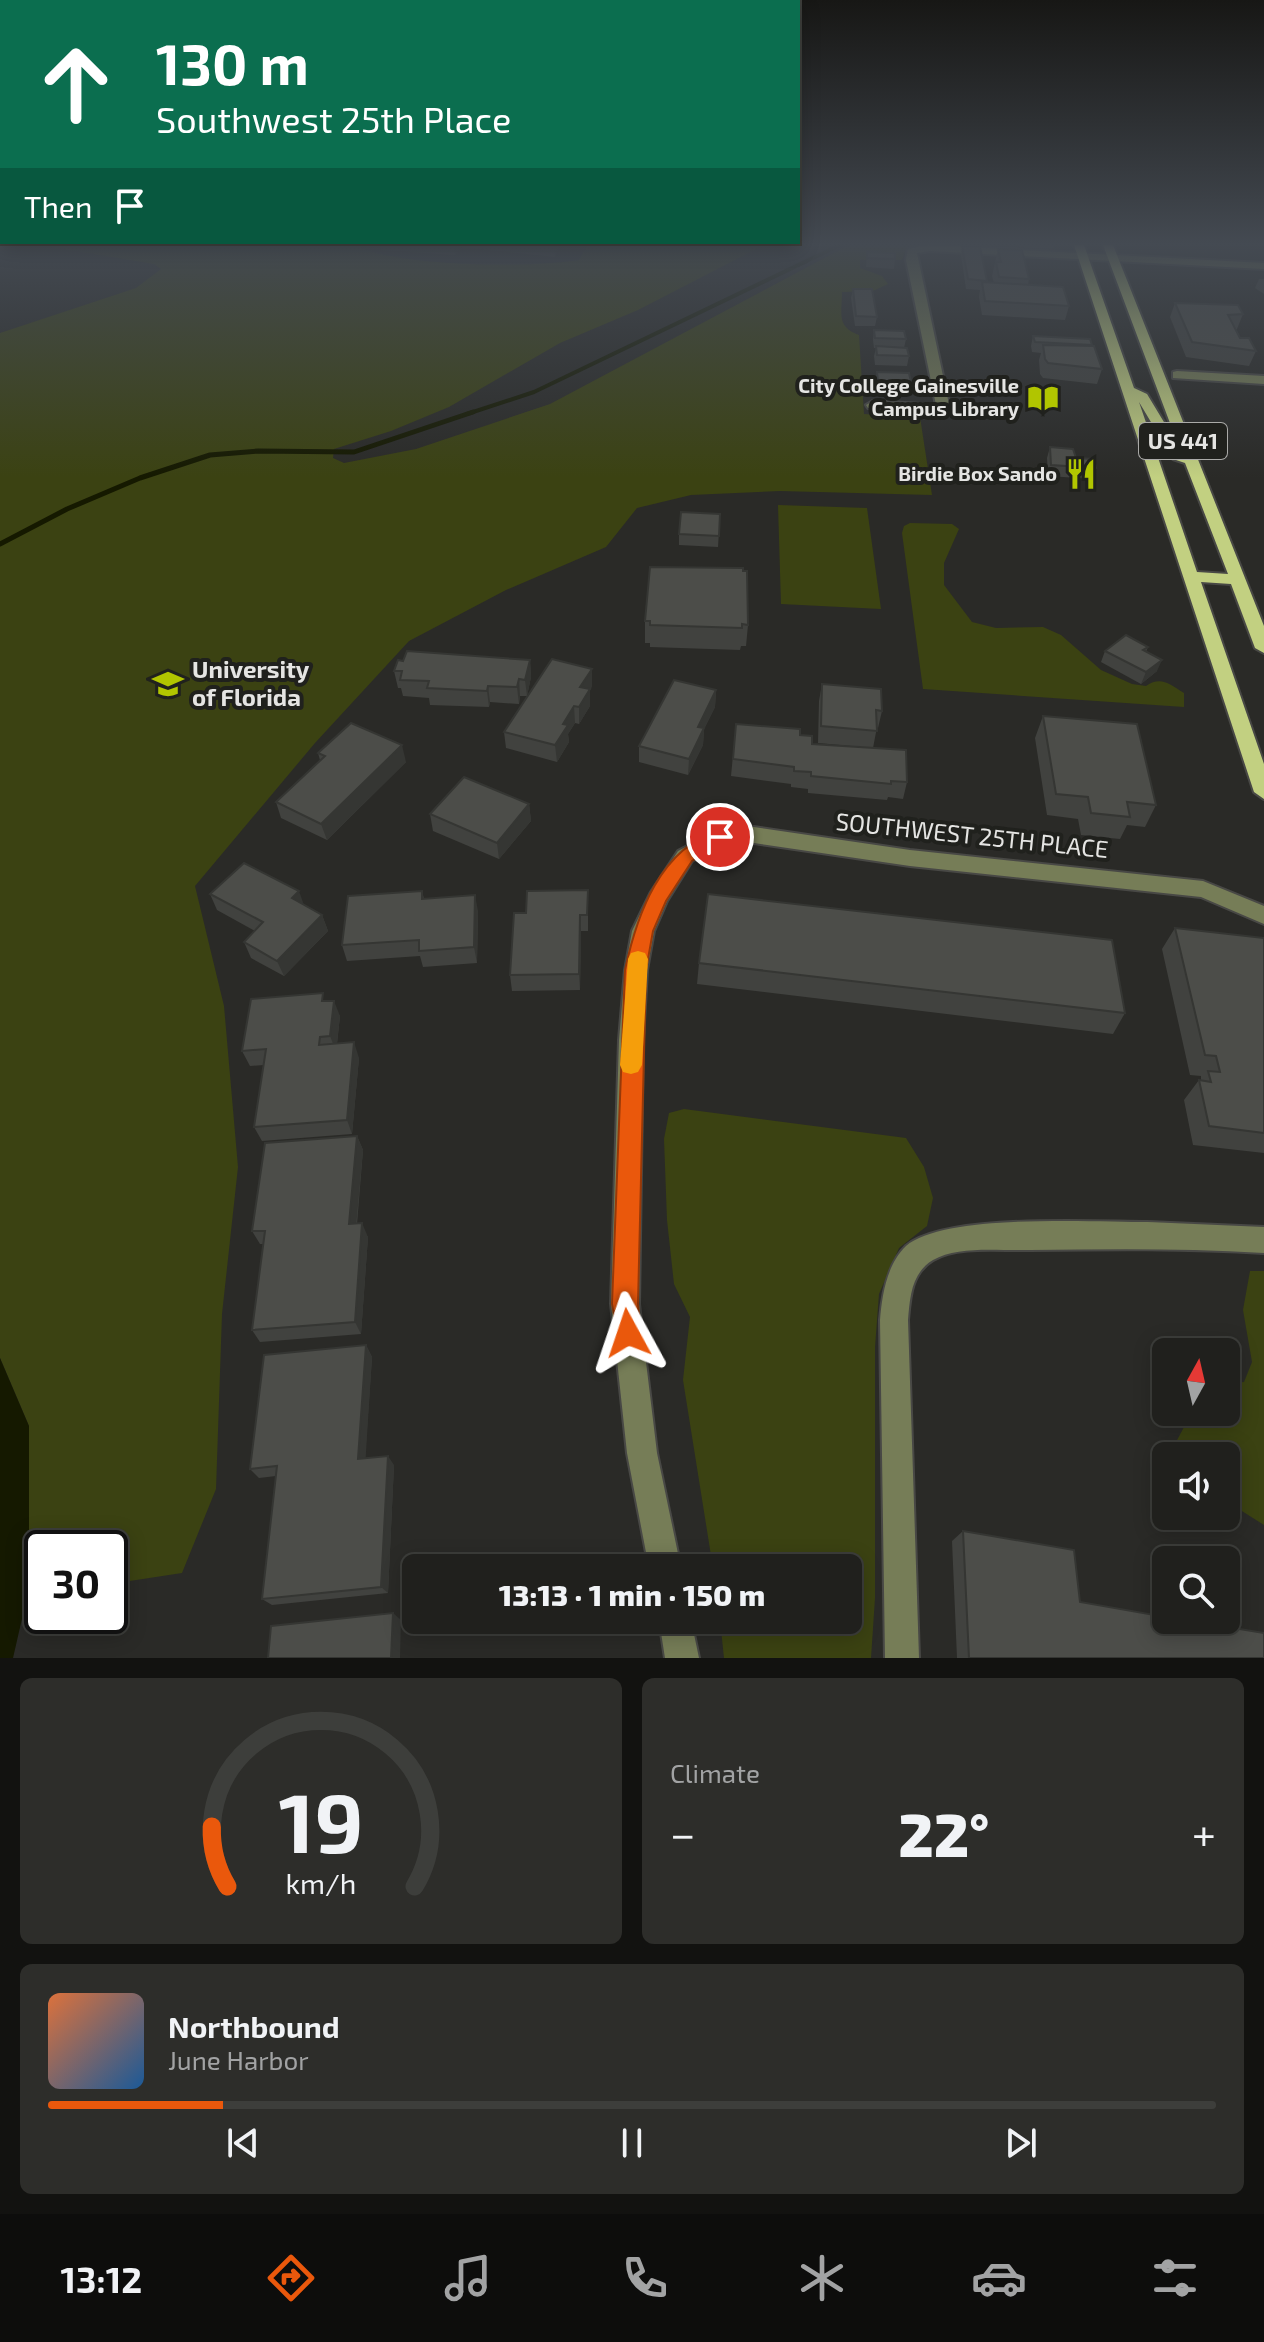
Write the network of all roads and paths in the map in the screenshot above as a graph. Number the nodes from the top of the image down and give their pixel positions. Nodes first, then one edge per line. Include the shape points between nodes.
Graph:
1 (924, 322) edge
2 (1116, 322) edge
3 (1128, 322) edge
4 (1140, 373) junction
5 (1177, 375) dead end
6 (1264, 380) edge
7 (1128, 390) junction
8 (873, 405) dead end
9 (1192, 463) junction
10 (1191, 576) junction
11 (1237, 580) junction
12 (1264, 648) edge
13 (1264, 792) edge
14 (1264, 915) edge
15 (1264, 1240) edge
16 (662, 1554) edge
17 (678, 1634) edge
18 (682, 1658) edge
19 (902, 1658) edge

1 - 8 street via 943,409
2 - 4 main road, US 441
3 - 4 main road, US 441
4 - 7 main road, US 441
4 - 9 main road, US 441
5 - 6 street
7 - 9 main road via 1142,397 1178,456
7 - 10 main road, US 441
9 - 11 main road, US 441
10 - 11 main road
10 - 13 main road, US 441
11 - 12 main road, US 441
14 - 16 street, SOUTHWEST 25TH PLACE via 1203,889 910,858 754,835 720,837 685,856 643,931 636,970 625,1288 642,1453
15 - 19 street via 983,1238 924,1250 908,1265 897,1288 894,1320
17 - 18 street

